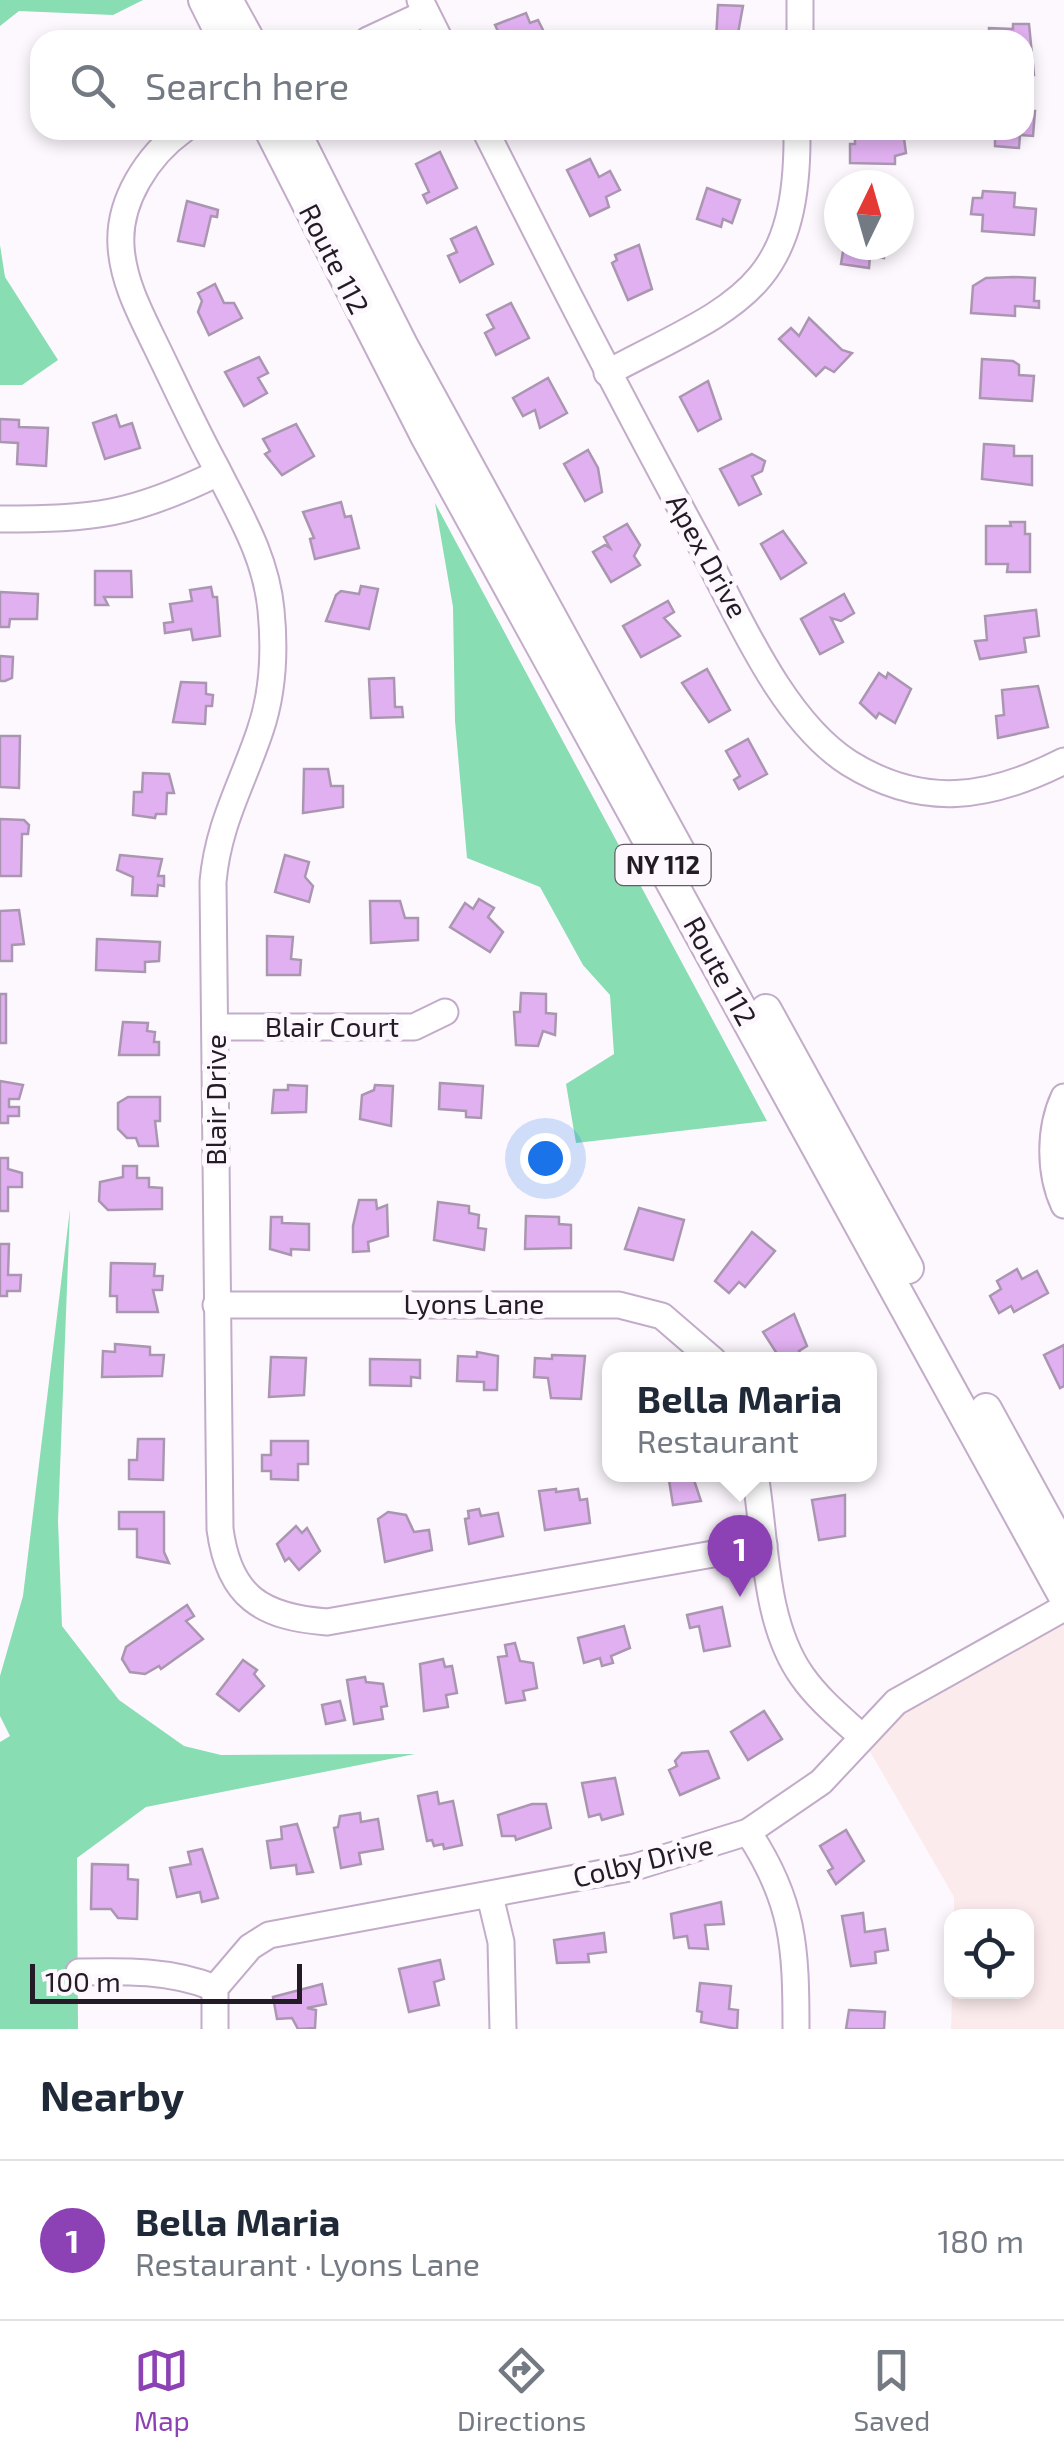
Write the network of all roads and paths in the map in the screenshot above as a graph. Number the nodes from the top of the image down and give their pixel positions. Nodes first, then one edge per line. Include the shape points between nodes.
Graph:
1 (204, 0) edge
2 (227, 0) edge
3 (800, 0) edge
4 (423, 7) edge
5 (219, 30) edge
6 (243, 30) edge
7 (385, 30) edge
8 (435, 30) edge
9 (800, 30) edge
10 (172, 140) edge
11 (275, 140) edge
12 (299, 140) edge
13 (490, 140) edge
14 (796, 140) edge
15 (607, 374) junction
16 (218, 473) junction
17 (0, 519) edge
18 (1064, 762) edge
19 (445, 1012) dead end
20 (216, 1027) junction
21 (1064, 1097) edge
22 (1064, 1205) edge
23 (216, 1305) junction
24 (705, 1352) edge
25 (756, 1482) edge
26 (764, 1545) junction
27 (1064, 1550) edge
28 (1064, 1596) edge
29 (1064, 1608) edge
30 (861, 1736) junction
31 (748, 1832) junction
32 (490, 1896) junction
33 (79, 1972) dead end
34 (215, 1988) junction
35 (215, 2029) edge
36 (503, 2029) edge
37 (796, 2029) edge

1 - 5 main road
2 - 6 main road
3 - 9 street
4 - 7 street
4 - 8 street
10 - 16 street, Blair Drive via 150,160 134,189 120,245 136,306
11 - 28 main road, Route 112 / NY 112 via 426,436
12 - 27 main road, Route 112 / NY 112 via 455,445
13 - 15 street, Apex Drive
14 - 15 street via 792,217 760,282 720,314
15 - 18 street, Apex Drive via 772,674 798,715 829,746 876,776 940,795 1004,786
16 - 17 street via 134,510
16 - 20 street, Blair Drive via 243,513 260,562 274,639 262,728 224,816 214,862
19 - 20 street, Blair Court via 414,1026
20 - 23 street, Blair Drive
21 - 22 street via 1053,1132
23 - 24 street, Lyons Lane via 619,1305 662,1316
23 - 26 street, Blair Drive via 224,1562 264,1610 292,1619 362,1618
25 - 26 street
26 - 30 street via 794,1665
29 - 30 street, Colby Drive via 925,1683
30 - 31 street, Colby Drive via 821,1782
31 - 32 street, Colby Drive via 635,1867
31 - 37 street via 786,1902 796,1946
32 - 34 street, Colby Drive via 269,1935
32 - 36 street via 502,1942
33 - 34 street via 135,1971
34 - 35 street

